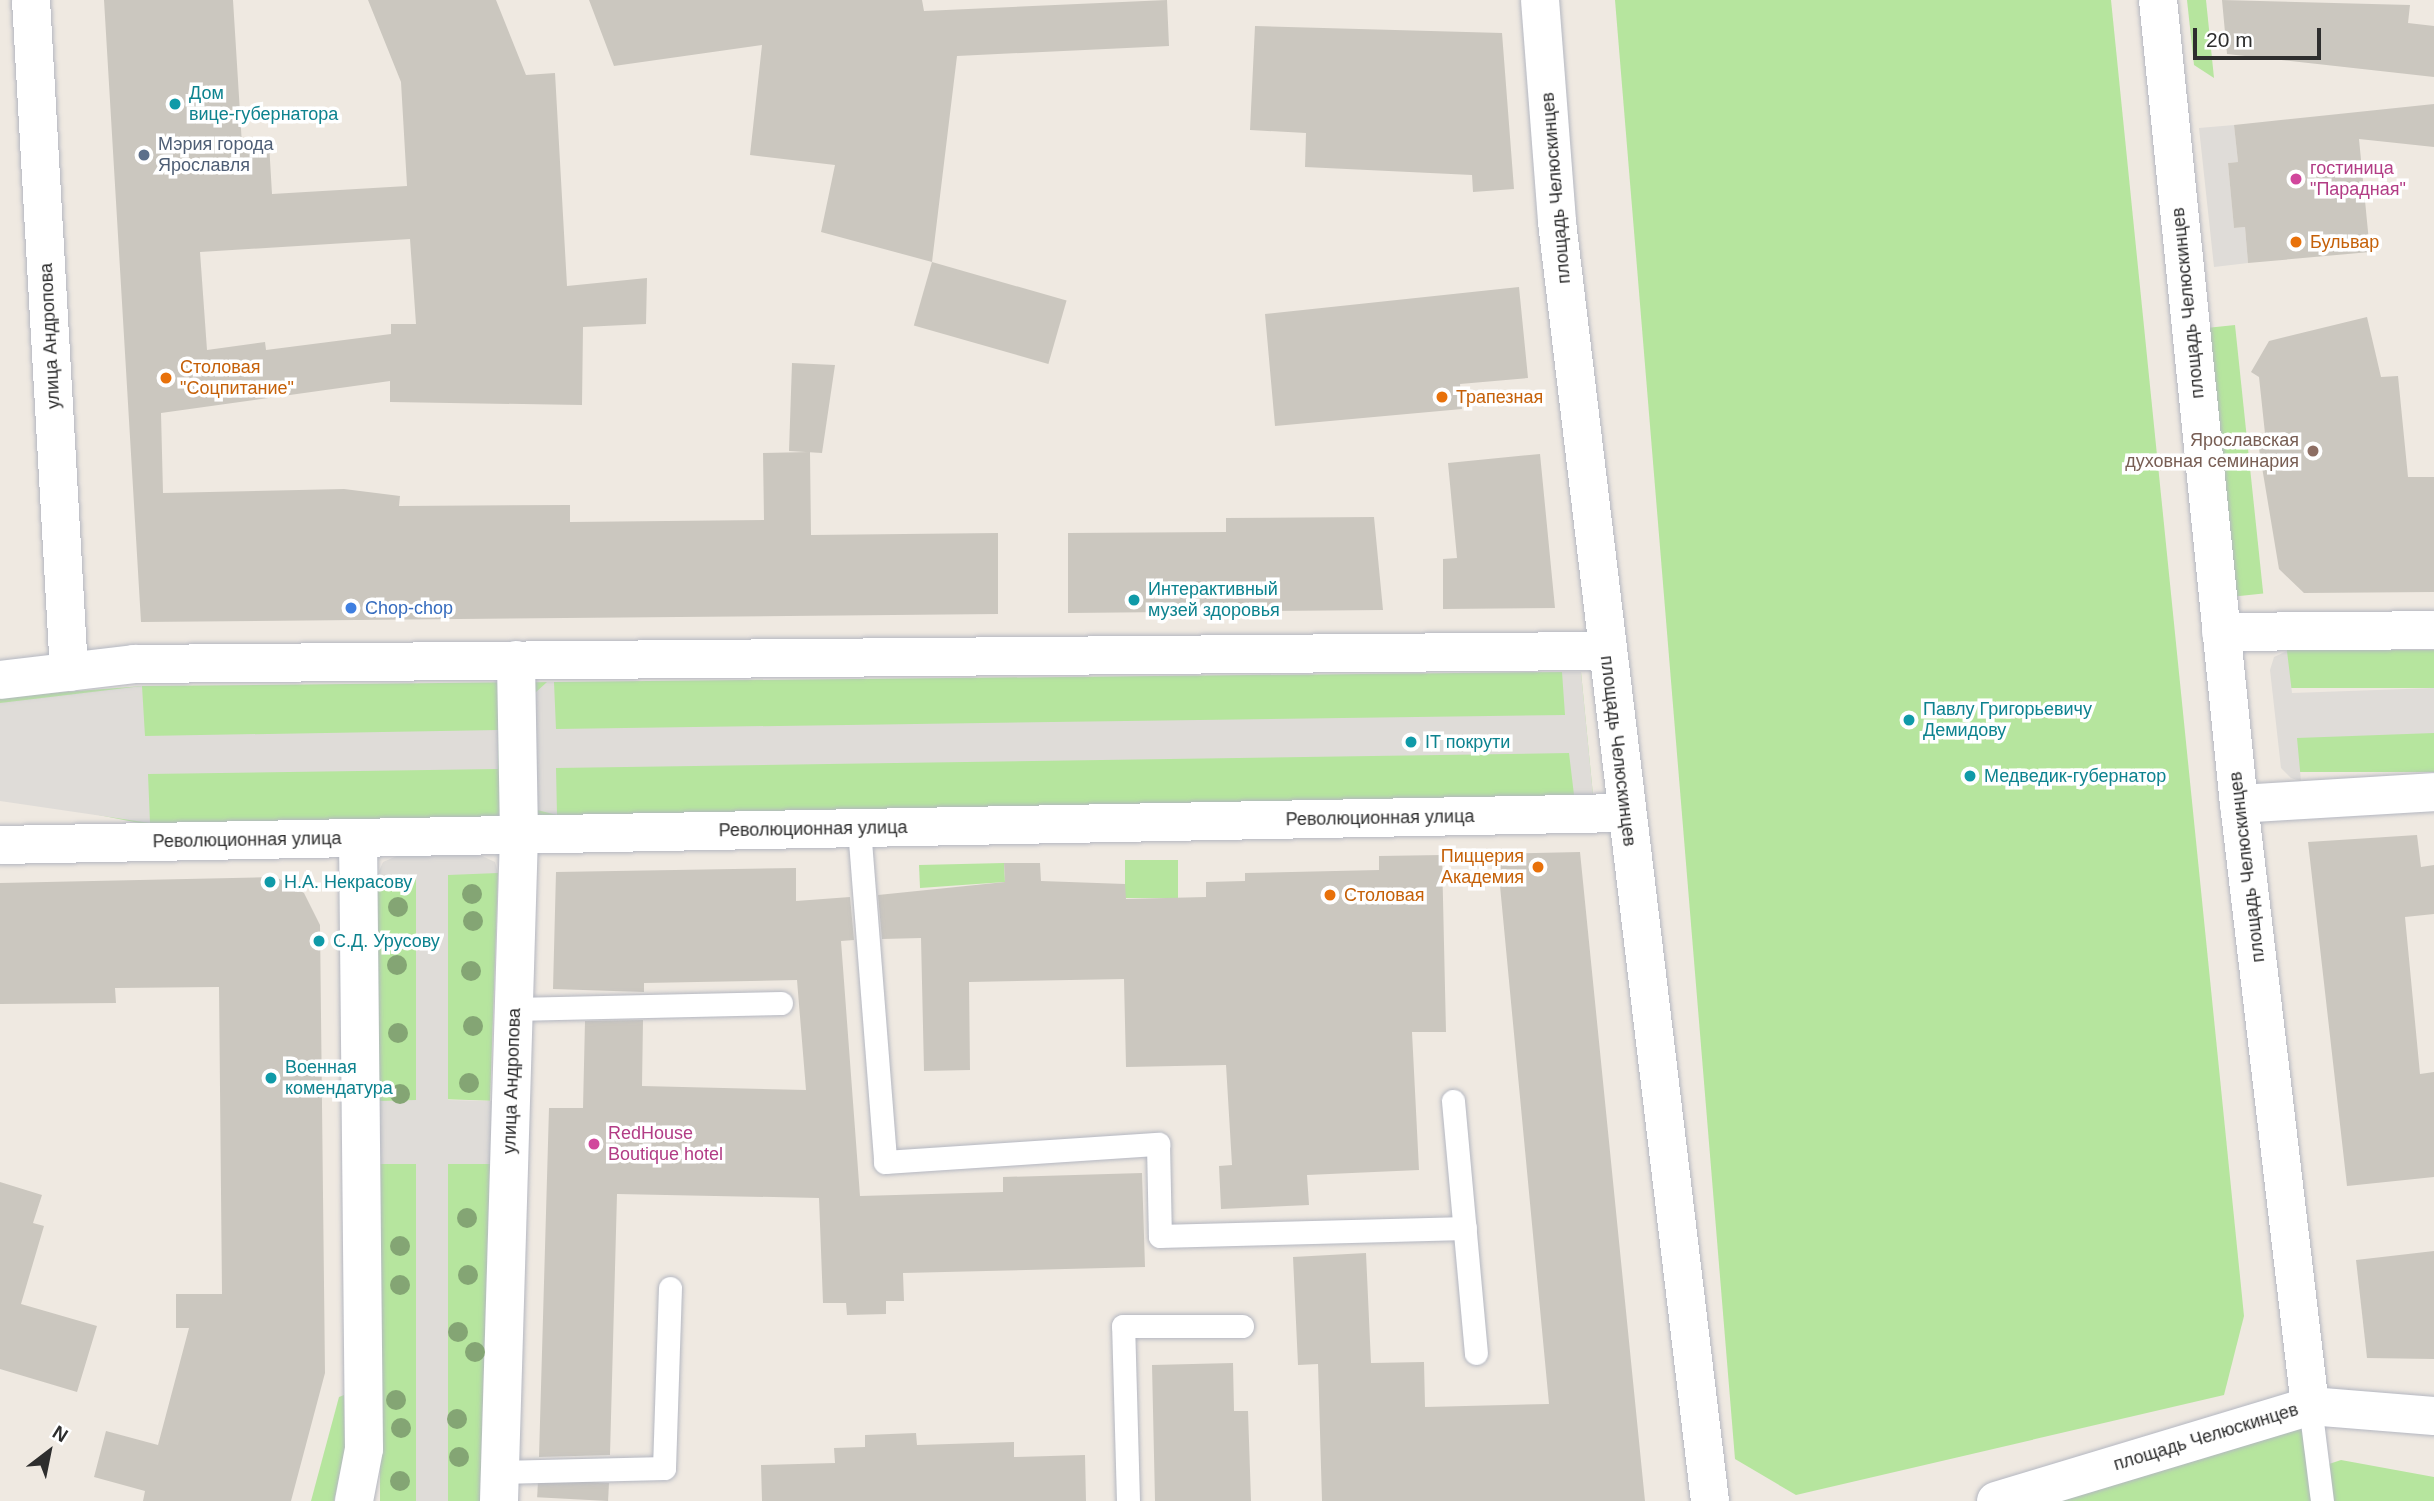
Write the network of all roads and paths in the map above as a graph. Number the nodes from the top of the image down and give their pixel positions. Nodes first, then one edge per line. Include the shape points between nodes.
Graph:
1 (31, 0) edge
2 (1540, 0) edge
3 (2158, 0) edge
4 (2434, 630) edge
5 (2221, 632) junction
6 (1605, 651) junction
7 (516, 660) junction
8 (69, 672) junction
9 (0, 680) edge
10 (2434, 792) edge
11 (2239, 804) junction
12 (1627, 813) junction
13 (859, 828) junction
14 (519, 834) junction
15 (358, 838) junction
16 (0, 845) edge
17 (780, 1003) dead end
18 (514, 1009) junction
19 (1453, 1101) dead end
20 (1465, 1228) junction
21 (670, 1288) dead end
22 (1242, 1326) dead end
23 (1476, 1353) dead end
24 (2310, 1406) junction
25 (2434, 1416) edge
26 (500, 1486) edge
27 (354, 1501) edge
28 (1128, 1501) edge
29 (1710, 1501) edge
30 (1996, 1501) edge
31 (2322, 1501) edge

1 - 8 street, улица Андропова
2 - 6 street, площадь Челюскинцев via 1557,222
3 - 5 street, площадь Челюскинцев
4 - 5 street
5 - 11 street, площадь Челюскинцев
6 - 7 street
6 - 12 street, площадь Челюскинцев
7 - 8 street via 134,664
7 - 14 street, улица Андропова
8 - 9 street
10 - 11 street
11 - 24 street, площадь Челюскинцев
12 - 13 street, Революционная улица
12 - 29 street, площадь Челюскинцев
13 - 14 street, Революционная улица
13 - 20 lane via 885,1162 1158,1144 1160,1236
14 - 15 street, Революционная улица
14 - 18 street, улица Андропова
15 - 16 street, Революционная улица
15 - 27 street via 364,1449
17 - 18 lane
18 - 26 street, улица Андропова
19 - 20 lane
20 - 23 lane
21 - 26 lane via 664,1468
22 - 28 lane via 1123,1326
24 - 25 street
24 - 30 street, площадь Челюскинцев
24 - 31 lane

